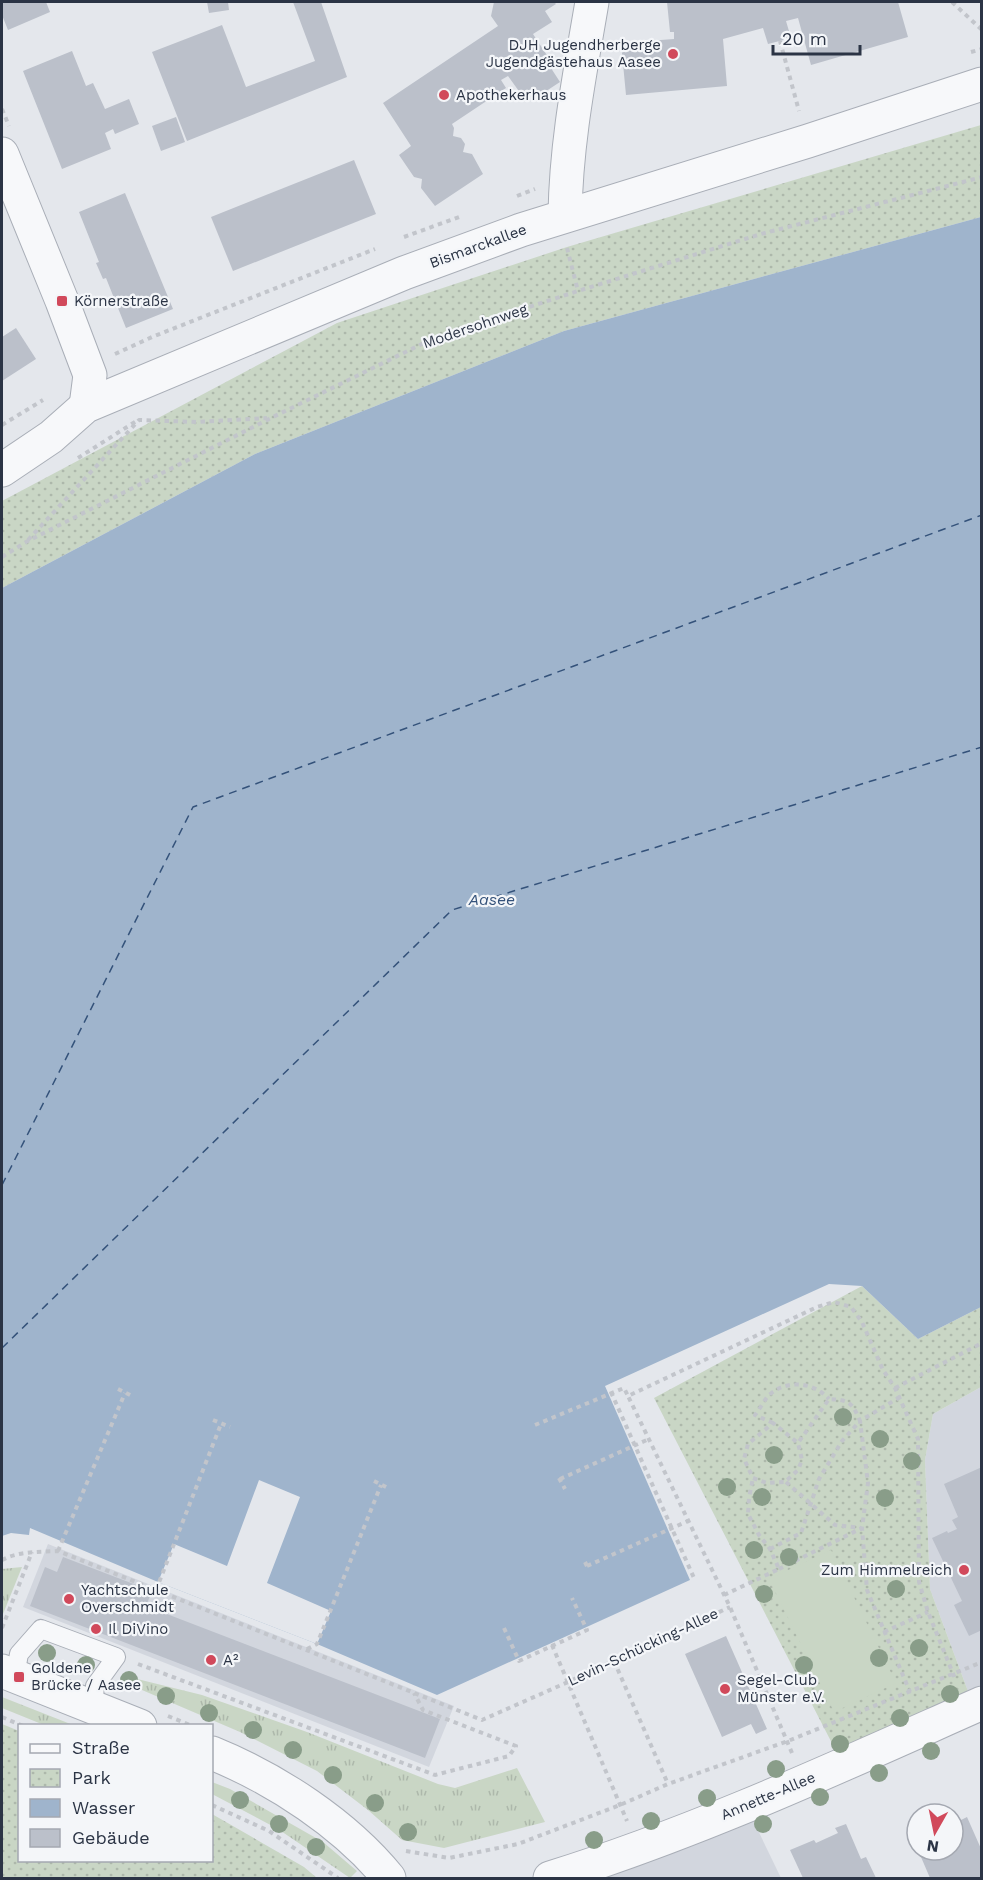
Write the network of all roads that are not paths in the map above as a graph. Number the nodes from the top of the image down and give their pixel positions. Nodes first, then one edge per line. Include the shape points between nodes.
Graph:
1 (592, 2) edge
2 (981, 84) edge
3 (2, 154) edge
4 (566, 215) junction
5 (86, 406) junction
6 (2, 470) edge
7 (8, 1673) edge
8 (975, 1706) edge
9 (93, 1707) junction
10 (137, 1724) edge
11 (213, 1754) edge
12 (392, 1864) edge
13 (550, 1878) edge

1 - 4 street via 570,130
2 - 4 street, Bismarckallee
3 - 5 street via 90,375
4 - 5 street, Bismarckallee via 404,273
5 - 6 street, Bismarckallee via 51,437
7 - 9 street
7 - 9 lane via 41,1629 116,1657 95,1686
8 - 13 street, Annette-Allee via 640,1848
9 - 10 street
11 - 12 street via 294,1795 358,1845

